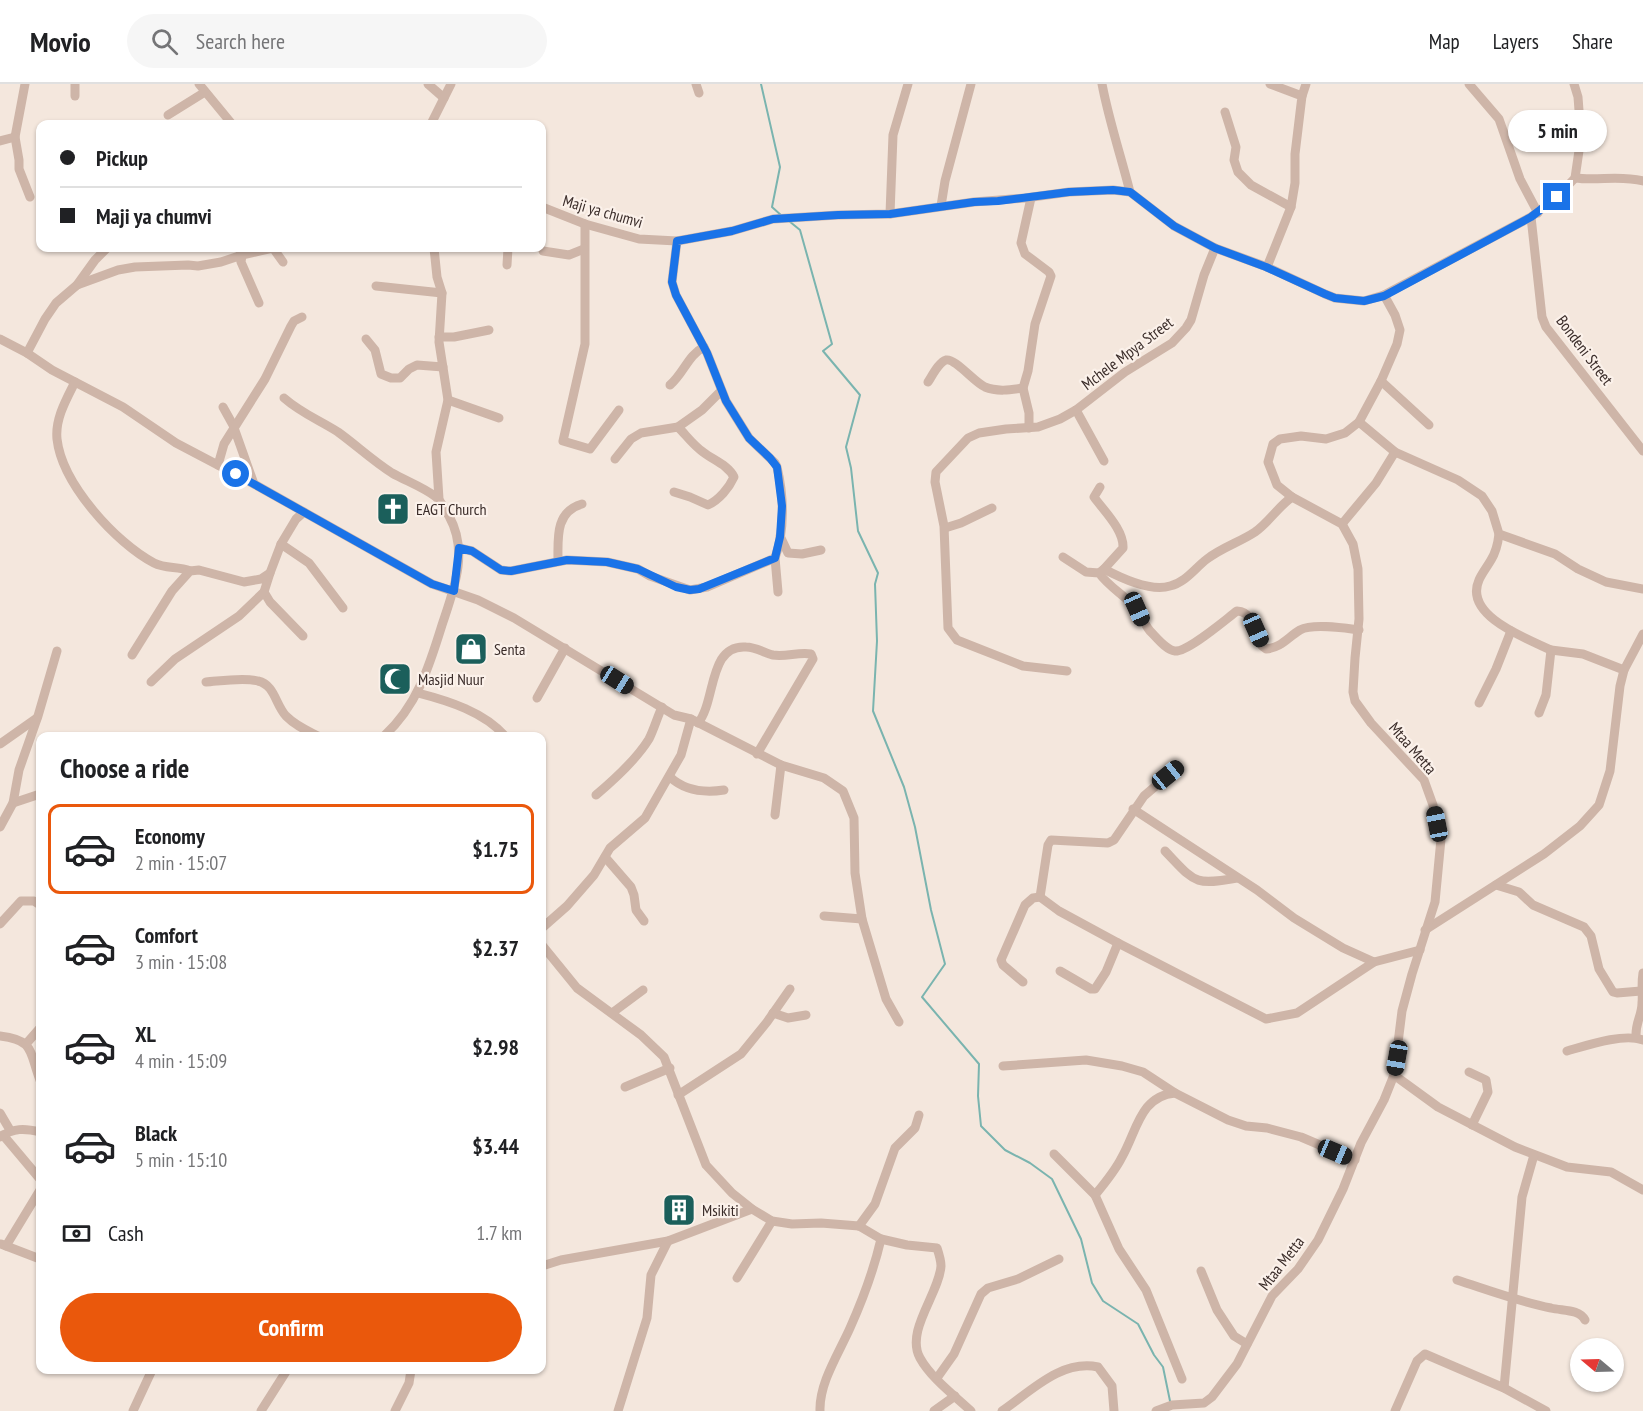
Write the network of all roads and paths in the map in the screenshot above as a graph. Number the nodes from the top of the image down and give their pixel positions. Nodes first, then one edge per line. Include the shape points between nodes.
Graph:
1 (25, 84) edge
2 (75, 84) edge
3 (428, 84) edge
4 (451, 84) edge
5 (908, 84) edge
6 (971, 84) edge
7 (1102, 84) edge
8 (1270, 84) edge
9 (1306, 84) edge
10 (1469, 84) edge
11 (1574, 84) edge
12 (202, 88) edge
13 (75, 96) dead end
14 (1302, 96) junction
15 (444, 99) junction
16 (1226, 112) dead end
17 (168, 115) dead end
18 (229, 120) edge
19 (433, 120) edge
20 (15, 136) junction
21 (0, 141) edge
22 (1575, 178) junction
23 (1643, 181) edge
24 (1130, 192) junction
25 (30, 197) dead end
26 (1031, 198) junction
27 (941, 206) junction
28 (1290, 207) junction
29 (546, 209) edge
30 (890, 214) junction
31 (1534, 215) junction
32 (585, 224) junction
33 (677, 241) junction
34 (1215, 248) junction
35 (584, 249) junction
36 (546, 251) edge
37 (103, 252) edge
38 (238, 252) edge
39 (240, 252) edge
40 (276, 252) edge
41 (434, 252) edge
42 (508, 252) edge
43 (283, 262) dead end
44 (507, 265) dead end
45 (1266, 267) junction
46 (77, 285) junction
47 (376, 286) dead end
48 (442, 293) junction
49 (1384, 296) junction
50 (259, 303) dead end
51 (302, 317) dead end
52 (489, 330) dead end
53 (439, 337) junction
54 (0, 339) edge
55 (366, 339) dead end
56 (704, 347) junction
57 (27, 353) junction
58 (442, 367) junction
59 (1381, 381) junction
60 (75, 382) junction
61 (928, 382) dead end
62 (670, 385) dead end
63 (1023, 388) junction
64 (721, 391) junction
65 (284, 398) dead end
66 (448, 400) junction
67 (223, 406) dead end
68 (619, 410) dead end
69 (1076, 410) junction
70 (499, 418) dead end
71 (1359, 422) junction
72 (1430, 424) dead end
73 (678, 427) junction
74 (234, 428) junction
75 (1029, 428) junction
76 (1643, 451) edge
77 (1395, 452) junction
78 (615, 459) dead end
79 (1104, 461) dead end
80 (218, 465) junction
81 (254, 484) junction
82 (1100, 487) dead end
83 (674, 492) dead end
84 (1292, 497) junction
85 (439, 499) junction
86 (582, 504) dead end
87 (992, 508) dead end
88 (299, 513) junction
89 (1342, 524) junction
90 (945, 528) junction
91 (1499, 534) junction
92 (780, 537) junction
93 (281, 544) junction
94 (459, 548) junction
95 (821, 550) dead end
96 (1063, 557) dead end
97 (775, 558) junction
98 (558, 561) junction
99 (190, 571) junction
100 (1102, 571) junction
101 (270, 573) junction
102 (1643, 589) edge
103 (454, 591) junction
104 (264, 592) junction
105 (778, 592) dead end
106 (343, 608) dead end
107 (1359, 630) junction
108 (1511, 631) junction
109 (1643, 634) edge
110 (303, 636) dead end
111 (565, 648) junction
112 (1551, 650) junction
113 (57, 651) dead end
114 (132, 656) dead end
115 (1067, 670) dead end
116 (1624, 670) junction
117 (151, 682) dead end
118 (206, 682) dead end
119 (418, 693) junction
120 (537, 698) dead end
121 (1479, 703) dead end
122 (662, 707) junction
123 (1539, 713) dead end
124 (39, 716) junction
125 (694, 721) junction
126 (307, 732) edge
127 (388, 732) edge
128 (501, 732) edge
129 (0, 744) edge
130 (758, 754) junction
131 (781, 765) junction
132 (1178, 767) dead end
133 (670, 777) junction
134 (724, 790) dead end
135 (36, 795) edge
136 (596, 795) dead end
137 (13, 803) junction
138 (1133, 809) junction
139 (775, 815) dead end
140 (0, 827) edge
141 (1165, 851) dead end
142 (604, 857) junction
143 (1237, 878) junction
144 (1496, 885) junction
145 (1040, 897) junction
146 (36, 902) edge
147 (824, 916) dead end
148 (862, 919) junction
149 (644, 921) dead end
150 (0, 924) edge
151 (546, 924) edge
152 (1425, 930) junction
153 (1118, 943) junction
154 (546, 950) edge
155 (1420, 950) junction
156 (1374, 962) junction
157 (1060, 971) dead end
158 (1643, 973) edge
159 (1023, 982) dead end
160 (790, 989) dead end
161 (643, 990) dead end
162 (1641, 992) junction
163 (612, 1013) junction
164 (773, 1013) junction
165 (806, 1015) dead end
166 (899, 1022) dead end
167 (36, 1033) edge
168 (0, 1036) edge
169 (1639, 1039) edge
170 (26, 1044) junction
171 (1568, 1051) dead end
172 (1003, 1066) dead end
173 (670, 1068) junction
174 (36, 1070) edge
175 (1469, 1072) dead end
176 (1394, 1075) junction
177 (625, 1087) dead end
178 (1175, 1093) junction
179 (678, 1095) junction
180 (0, 1113) edge
181 (919, 1115) dead end
182 (1472, 1125) junction
183 (36, 1131) edge
184 (4, 1134) edge
185 (1054, 1154) dead end
186 (1534, 1155) junction
187 (1354, 1160) junction
188 (36, 1174) edge
189 (1643, 1190) edge
190 (1095, 1195) junction
191 (36, 1196) edge
192 (752, 1209) junction
193 (772, 1221) junction
194 (859, 1226) junction
195 (881, 1239) junction
196 (668, 1240) junction
197 (3, 1245) edge
198 (36, 1257) edge
199 (1059, 1259) dead end
200 (546, 1265) edge
201 (1202, 1271) dead end
202 (737, 1278) dead end
203 (1457, 1280) dead end
204 (1513, 1297) junction
205 (1585, 1320) dead end
206 (1247, 1344) junction
207 (150, 1374) edge
208 (284, 1374) edge
209 (410, 1374) edge
210 (937, 1378) junction
211 (1182, 1380) dead end
212 (1504, 1388) junction
213 (955, 1396) junction
214 (1194, 1404) junction
215 (133, 1411) edge
216 (261, 1411) edge
217 (395, 1411) edge
218 (618, 1411) edge
219 (820, 1411) edge
220 (934, 1411) edge
221 (971, 1411) edge
222 (1002, 1411) edge
223 (1114, 1411) edge
224 (1156, 1411) edge
225 (1202, 1411) edge
226 (1395, 1411) edge
227 (1546, 1411) edge

1 - 20 street
2 - 13 street
3 - 15 street
4 - 15 street
5 - 30 street via 892,135
6 - 27 street
7 - 24 street
8 - 14 street
9 - 14 street
10 - 31 street via 1499,119
11 - 22 street via 1581,137
12 - 17 street
12 - 18 street
14 - 28 street
15 - 19 street
16 - 28 street via 1238,172 1251,185
20 - 21 street
20 - 25 street via 18,169
22 - 23 street
22 - 31 street
24 - 26 street, Maji ya chumvi via 1097,190
24 - 34 street via 1174,226
26 - 27 street, Maji ya chumvi
26 - 63 street via 1021,243 1026,254 1051,276 1035,324
27 - 30 street, Maji ya chumvi
28 - 45 street
29 - 32 street, Maji ya chumvi
30 - 33 street, Maji ya chumvi via 773,219
31 - 49 street
31 - 76 street, Bondeni Street via 1546,327
32 - 33 street, Maji ya chumvi via 639,239
32 - 35 street
33 - 56 street via 673,288
34 - 45 street
34 - 69 street, Mchele Mpya Street via 1186,328 1172,343 1125,372
35 - 36 street via 569,255
35 - 68 street via 585,344 563,441 590,449
37 - 46 street
38 - 46 street via 221,262 198,266 118,270
39 - 50 street
40 - 43 street
41 - 48 street
42 - 44 street
45 - 49 street via 1335,298 1364,301
46 - 57 street via 50,311
47 - 48 street
48 - 53 street
49 - 59 street via 1400,330
51 - 74 street via 294,321 265,379
52 - 53 street
53 - 58 street
54 - 57 street
55 - 58 street via 375,350 384,376 400,378 417,365
56 - 62 street
56 - 64 street
57 - 60 street
58 - 66 street
59 - 71 street
59 - 72 street
60 - 80 street
60 - 99 street via 61,411 57,438 78,490 103,522 141,555 165,568
61 - 63 street via 943,361 953,360 983,386 1002,390
63 - 75 street
64 - 73 street
64 - 92 street via 749,438 777,467 782,499
65 - 85 street via 390,471
66 - 70 street
66 - 85 street via 436,452
67 - 74 street
69 - 75 street, Mchele Mpya Street via 1047,425
69 - 79 street, Mchele Mpya Street
71 - 77 street
71 - 84 street via 1345,433 1326,439 1289,436 1273,444 1270,471 1276,485
73 - 78 street via 640,433
73 - 83 street via 734,477 727,489 708,505
74 - 80 street
74 - 81 street
75 - 90 street, Mchele Mpya Street via 979,433 968,438 936,472
77 - 89 street via 1376,483
77 - 91 street via 1458,480 1482,496 1492,511
80 - 81 street
81 - 88 street
82 - 100 street via 1094,497 1124,544
84 - 89 street
84 - 100 street via 1255,532 1227,546 1170,587 1131,582
85 - 94 street via 451,519
86 - 98 street via 571,507 563,517
87 - 90 street
88 - 93 street
88 - 103 street via 432,584
89 - 107 street, Mtaa Metta via 1353,544 1358,569
90 - 115 street via 948,628 957,639 1023,666
91 - 102 street via 1555,554 1606,582
91 - 108 street via 1497,550 1476,592 1495,621
92 - 95 street via 788,553
92 - 97 street
93 - 101 street
93 - 106 street via 309,563
94 - 98 street via 472,551 501,570
94 - 103 street
96 - 100 street via 1086,572
97 - 98 street via 690,590 638,569 607,562
97 - 105 street
99 - 101 street via 244,582
99 - 114 street via 172,591
100 - 107 street via 1106,582 1137,609 1154,635 1174,651 1202,638 1237,611 1249,615 1266,649 1281,645 1301,629
101 - 104 street
103 - 111 street via 514,618
103 - 119 street
104 - 110 street
104 - 117 street via 245,611 175,659
107 - 152 street, Mtaa Metta via 1354,700 1424,780 1441,839 1435,902
108 - 112 street
108 - 121 street
109 - 116 street
111 - 120 street
111 - 122 street
112 - 116 street via 1583,654
112 - 123 street via 1546,695
113 - 124 street
116 - 144 street via 1610,771 1599,805 1580,826 1544,854
118 - 126 street via 255,680 266,684 286,716
119 - 127 street
119 - 128 street via 470,711 492,722
122 - 125 street
122 - 136 street via 642,749
124 - 129 street
124 - 137 street via 19,770
125 - 130 street
125 - 130 street via 705,713 717,665 725,654 743,646 773,655 811,654 809,668
125 - 133 street
130 - 131 street
131 - 139 street
131 - 148 street via 824,778 843,791 854,818 855,873
132 - 138 street
133 - 134 street via 686,788
133 - 142 street via 645,818
135 - 137 street
137 - 140 street
138 - 143 street
138 - 145 street via 1114,840 1108,843 1051,840
141 - 143 street via 1195,880 1208,883
142 - 149 street via 631,887 636,910
142 - 151 street via 594,875
143 - 156 street via 1294,918
144 - 152 street
144 - 162 street via 1518,892 1533,905 1584,927 1592,936 1599,969 1613,992
145 - 153 street
145 - 159 street via 1025,905 1001,960
146 - 150 street via 21,901
147 - 148 street
148 - 166 street via 886,999
152 - 155 street, Mtaa Metta
153 - 156 street via 1266,1019 1298,1013
153 - 157 street via 1095,989
154 - 163 street via 577,988
155 - 156 street
155 - 176 street, Mtaa Metta via 1402,1011
158 - 162 street
160 - 164 street
161 - 163 street
162 - 169 street via 1643,1000 1635,1026
163 - 173 street via 641,1035
164 - 165 street via 788,1018
164 - 179 street via 741,1054
167 - 170 street
168 - 170 street
169 - 171 street
170 - 174 street
172 - 178 street via 1101,1062 1143,1072
173 - 177 street
173 - 179 street
175 - 182 street via 1486,1080 1488,1092
176 - 182 street via 1438,1107
176 - 187 street, Mtaa Metta
178 - 187 street via 1228,1120 1301,1137
178 - 190 street via 1163,1094 1149,1103 1124,1154
179 - 192 street via 706,1165
180 - 184 street
181 - 194 street via 915,1128 895,1148 875,1204
182 - 186 street
183 - 184 street via 27,1128
184 - 188 street
185 - 190 street
186 - 189 street via 1567,1167 1611,1172
186 - 204 street via 1522,1197
187 - 206 street, Mtaa Metta via 1318,1240 1272,1296
190 - 211 street via 1119,1249 1146,1290
191 - 197 street
192 - 193 street
192 - 196 street
193 - 194 street
193 - 202 street
194 - 195 street
195 - 210 street via 937,1248 941,1266 916,1349
195 - 219 street via 864,1295 822,1393
196 - 200 street
196 - 218 street via 651,1275 647,1318
197 - 198 street
199 - 210 street via 981,1294 954,1354
201 - 206 street via 1217,1310 1234,1336
203 - 204 street
204 - 205 street via 1575,1312
204 - 212 street
206 - 214 street, Mtaa Metta via 1219,1389 1204,1402
207 - 215 street
208 - 216 street
209 - 217 street
210 - 213 street
212 - 226 street via 1422,1355
212 - 227 street
213 - 220 street
213 - 221 street
214 - 224 street via 1172,1405
214 - 225 street
222 - 223 street via 1042,1381 1068,1368 1089,1365 1098,1367 1112,1386

